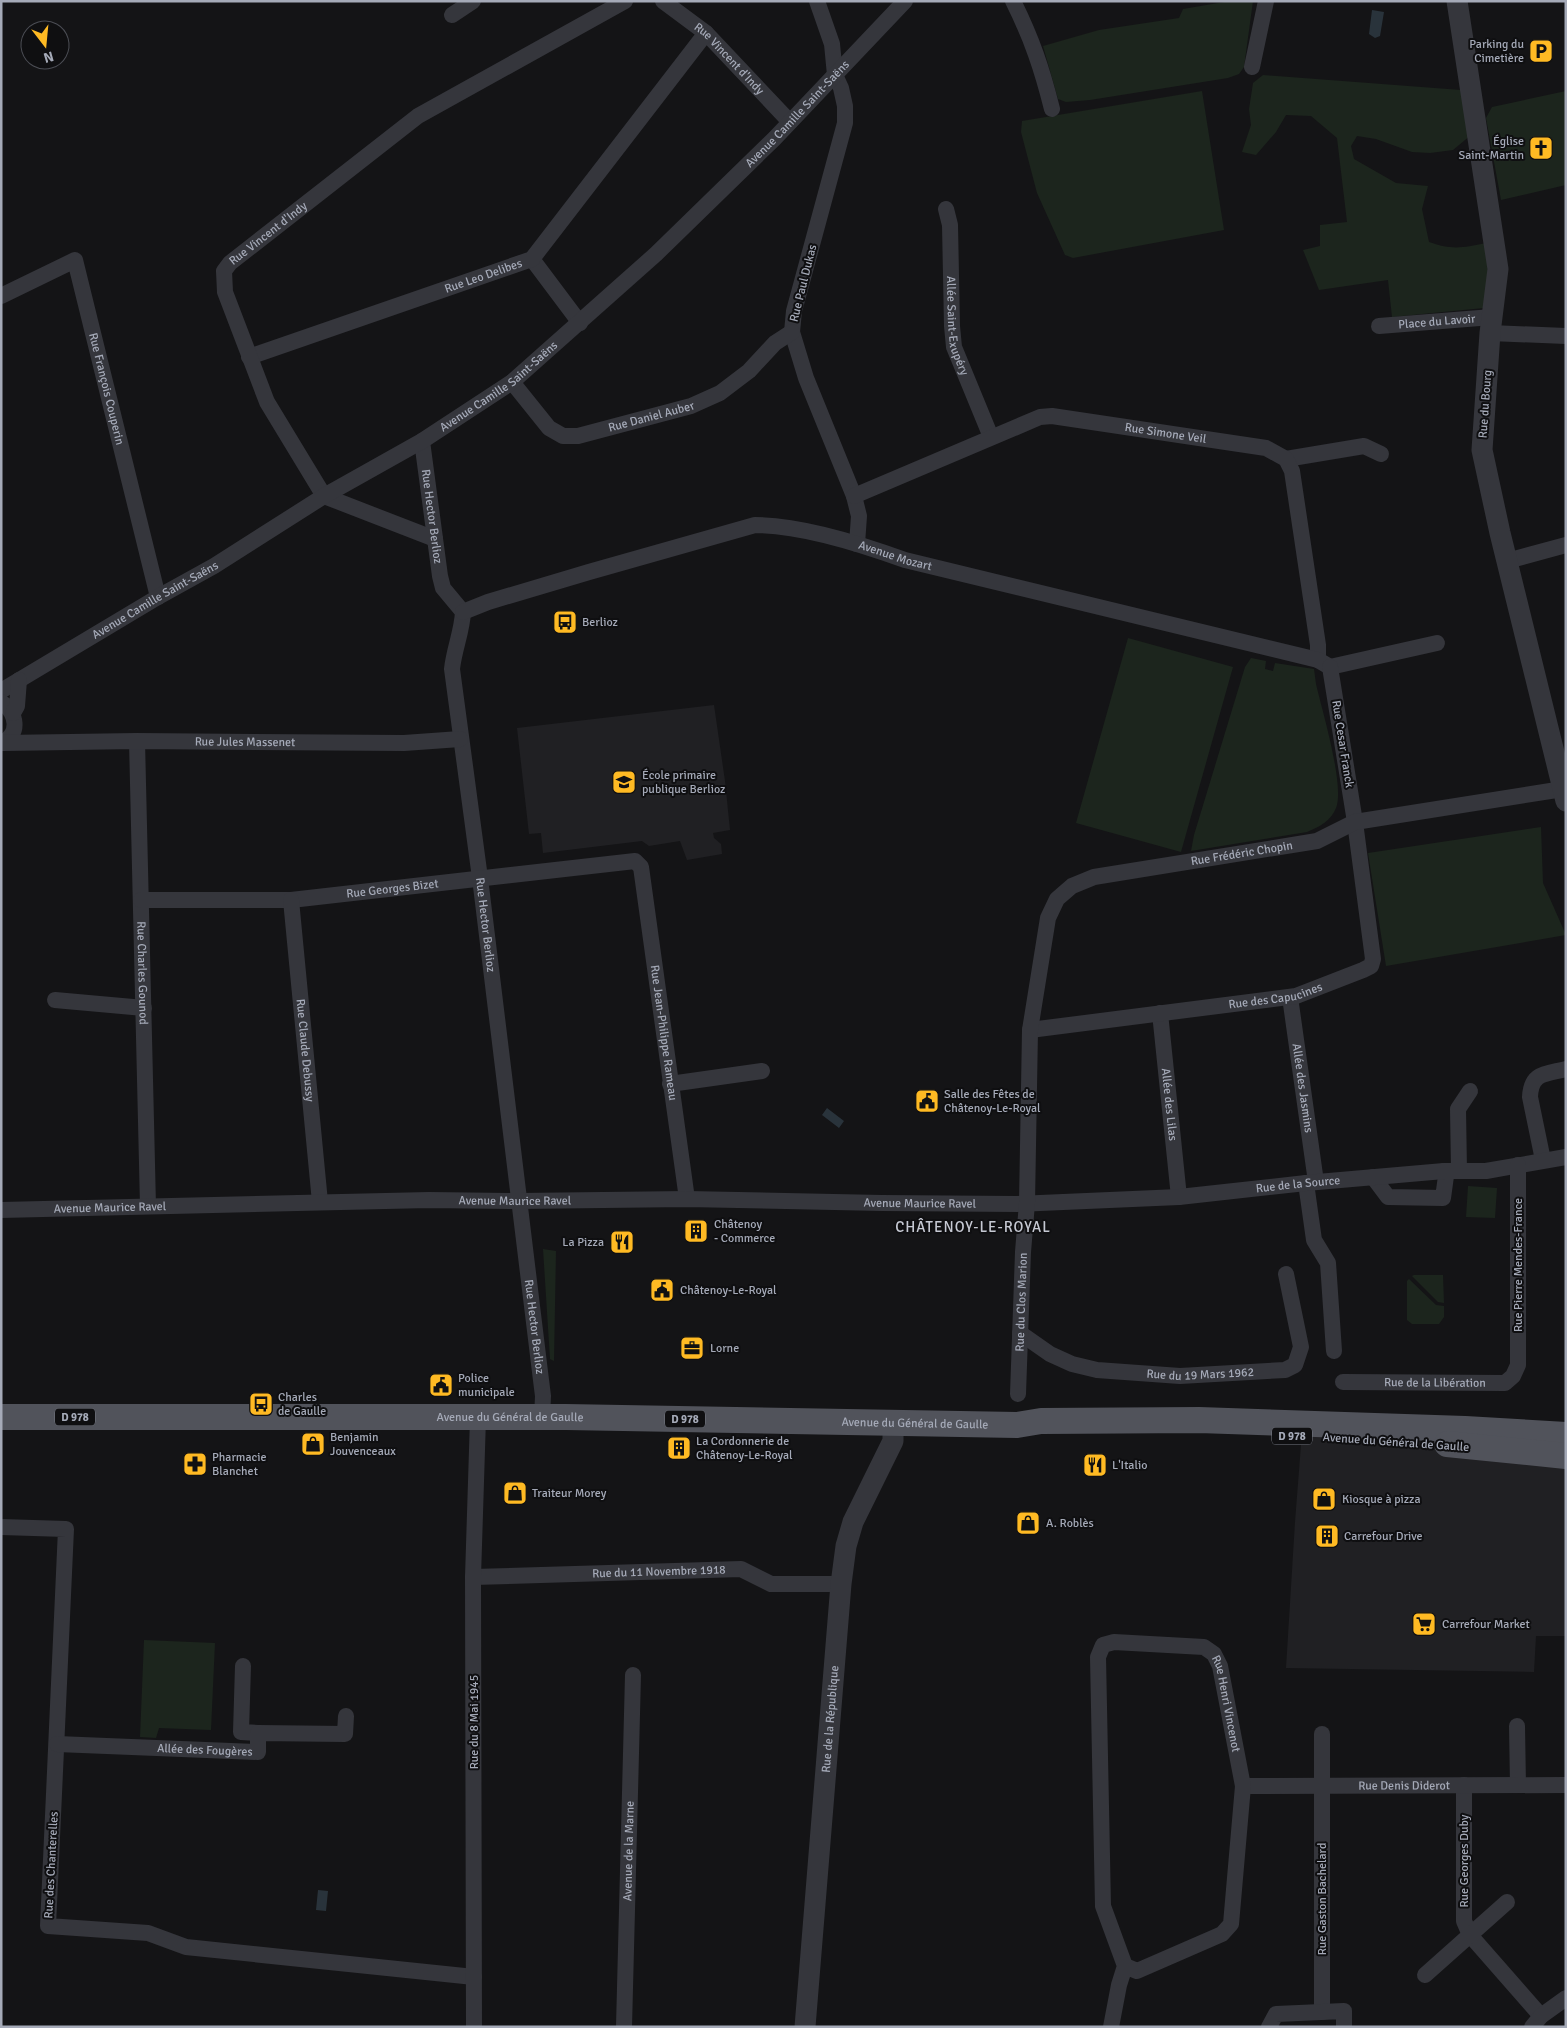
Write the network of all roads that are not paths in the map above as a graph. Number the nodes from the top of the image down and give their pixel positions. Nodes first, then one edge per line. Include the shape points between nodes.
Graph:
1 (473, 1) edge
2 (625, 1) edge
3 (663, 1) edge
4 (817, 1) edge
5 (905, 1) edge
6 (1013, 1) edge
7 (1266, 1) edge
8 (1456, 1) edge
9 (452, 15) dead end
10 (706, 33) junction
11 (832, 44) junction
12 (854, 55) junction
13 (1252, 67) dead end
14 (835, 76) junction
15 (1052, 109) dead end
16 (790, 122) junction
17 (946, 209) dead end
18 (532, 260) junction
19 (1, 296) edge
20 (580, 323) junction
21 (1491, 325) junction
22 (1379, 326) dead end
23 (792, 332) junction
24 (1566, 336) edge
25 (250, 357) junction
26 (512, 382) junction
27 (991, 437) junction
28 (422, 441) junction
29 (1381, 454) dead end
30 (1286, 459) junction
31 (324, 496) junction
32 (854, 496) junction
33 (435, 539) junction
34 (857, 544) junction
35 (1566, 545) edge
36 (1507, 561) junction
37 (158, 597) junction
38 (463, 612) junction
39 (1437, 643) dead end
40 (1324, 663) junction
41 (19, 680) junction
42 (1, 691) edge
43 (1, 702) edge
44 (14, 719) junction
45 (460, 738) junction
46 (137, 741) junction
47 (32, 742) junction
48 (2, 743) edge
49 (1564, 795) edge
50 (1355, 822) junction
51 (641, 867) joint
52 (480, 878) junction
53 (140, 900) junction
54 (291, 900) junction
55 (1290, 996) junction
56 (55, 1000) dead end
57 (144, 1008) junction
58 (1160, 1013) junction
59 (1030, 1030) junction
60 (1566, 1069) edge
61 (762, 1070) dead end
62 (670, 1084) junction
63 (1470, 1091) dead end
64 (1566, 1157) edge
65 (1543, 1160) junction
66 (1518, 1165) junction
67 (1451, 1171) junction
68 (1373, 1177) junction
69 (1311, 1182) junction
70 (1179, 1197) junction
71 (687, 1198) junction
72 (519, 1201) junction
73 (320, 1202) junction
74 (1027, 1203) junction
75 (148, 1206) junction
76 (1, 1210) edge
77 (1286, 1274) dead end
78 (1020, 1333) junction
79 (1334, 1351) dead end
80 (1518, 1365) joint
81 (1343, 1382) dead end
82 (1018, 1394) dead end
83 (1, 1417) edge
84 (478, 1418) junction
85 (542, 1418) junction
86 (893, 1422) junction
87 (1017, 1425) junction
88 (1566, 1435) edge
89 (1566, 1456) edge
90 (1, 1528) edge
91 (473, 1577) junction
92 (841, 1584) junction
93 (243, 1666) dead end
94 (633, 1675) dead end
95 (346, 1716) dead end
96 (1517, 1726) dead end
97 (258, 1733) junction
98 (1322, 1734) dead end
99 (56, 1744) junction
100 (1518, 1785) junction
101 (1566, 1785) edge
102 (1243, 1786) junction
103 (1322, 1786) junction
104 (1464, 1786) junction
105 (1507, 1902) dead end
106 (1470, 1935) junction
107 (1125, 1966) junction
108 (1426, 1975) dead end
109 (474, 1977) junction
110 (1566, 1998) edge
111 (1322, 2012) junction
112 (1272, 2020) edge
113 (1537, 2022) edge
114 (474, 2027) edge
115 (624, 2027) edge
116 (805, 2027) edge
117 (1111, 2027) edge
118 (1344, 2027) edge

1 - 9 street
2 - 25 street, Rue Vincent d'Indy via 418,116 230,263 224,272 225,292
3 - 10 street, Rue Vincent d'Indy
4 - 11 street, Rue Paul Dukas
5 - 12 street, Avenue Camille Saint-Saëns
6 - 15 street via 1042,68
7 - 13 street
8 - 21 street, Rue du Bourg via 1498,269
10 - 16 street, Rue Vincent d'Indy
10 - 18 street, Rue Leo Delibes
11 - 12 street
11 - 14 street, Rue Paul Dukas
12 - 14 street, Avenue Camille Saint-Saëns
14 - 16 street, Avenue Camille Saint-Saëns
14 - 23 street, Rue Paul Dukas via 845,106 845,123 794,311
16 - 20 street, Avenue Camille Saint-Saëns via 656,254
17 - 27 street, Allée Saint-Exupéry via 950,225 954,347
18 - 20 street
18 - 25 street, Rue Leo Delibes
19 - 37 street, Rue François Couperin via 75,260
20 - 26 street, Avenue Camille Saint-Saëns
21 - 22 street, Place du Lavoir
21 - 24 street, Place du Lavoir
21 - 36 street, Rue du Bourg via 1482,450
23 - 26 street, Rue Daniel Auber via 775,343 749,371 709,399 578,436 563,436 548,428
23 - 32 street, Rue Paul Dukas via 811,395
25 - 31 street, Rue Vincent d'Indy via 267,402
26 - 28 street, Avenue Camille Saint-Saëns
27 - 30 street, Rue Simone Veil via 1040,417 1052,416 1266,448
27 - 32 street, Rue Simone Veil
28 - 31 street, Avenue Camille Saint-Saëns
28 - 33 street, Rue Hector Berlioz
29 - 30 street via 1364,446
30 - 40 street via 1292,471 1318,645
31 - 33 street
31 - 37 street, Avenue Camille Saint-Saëns via 214,566
32 - 34 street, Rue Paul Dukas via 859,516
33 - 38 street, Rue Hector Berlioz via 443,588
34 - 38 street, Avenue Mozart via 791,528 755,525
34 - 40 street, Avenue Mozart via 905,560
35 - 36 street
36 - 49 street, Rue du Bourg
37 - 41 street, Avenue Camille Saint-Saëns
38 - 45 street, Rue Hector Berlioz via 452,669
39 - 40 street
40 - 50 street, Rue Cesar Franck
41 - 42 street, Avenue Camille Saint-Saëns
41 - 44 street
43 - 44 street
44 - 47 street
44 - 48 street via 10,737
45 - 46 street, Rue Jules Massenet via 404,743
45 - 52 street, Rue Hector Berlioz
46 - 47 street, Rue Jules Massenet
46 - 53 street, Rue Charles Gounod
47 - 48 street, Rue Jules Massenet
49 - 50 street, Rue Frédéric Chopin
50 - 55 street, Rue des Capucines via 1373,959 1371,966
50 - 59 street, Rue Frédéric Chopin via 1317,841 1120,872 1072,886 1058,899 1048,918
51 - 52 street, Rue Georges Bizet via 635,861
51 - 62 street, Rue Jean-Philippe Rameau
52 - 54 street, Rue Georges Bizet
52 - 72 street, Rue Hector Berlioz
53 - 54 street, Rue Georges Bizet
53 - 57 street, Rue Charles Gounod
54 - 73 street, Rue Claude Debussy
55 - 58 street, Rue des Capucines
55 - 69 street, Allée des Jasmins
56 - 57 street
57 - 75 street, Rue Charles Gounod
58 - 59 street, Rue des Capucines
58 - 70 street, Allée des Lilas
59 - 74 street, Rue du Clos Marion
60 - 65 street via 1540,1075 1530,1088
61 - 62 street
62 - 71 street, Rue Jean-Philippe Rameau
63 - 67 street via 1458,1109
64 - 65 street, Rue de la Source
65 - 66 street, Rue de la Source
66 - 67 street, Rue de la Source via 1486,1171
66 - 80 street, Rue Pierre Mendes-France
67 - 68 street, Rue de la Source
67 - 68 street via 1446,1176 1443,1198 1388,1197
68 - 69 street, Rue de la Source
69 - 70 street, Rue de la Source
69 - 79 street via 1314,1240 1328,1262
70 - 74 street, Rue de la Source
71 - 72 street, Avenue Maurice Ravel
71 - 74 street, Avenue Maurice Ravel
72 - 73 street, Avenue Maurice Ravel
72 - 85 street, Rue Hector Berlioz via 543,1396
73 - 75 street, Avenue Maurice Ravel
74 - 78 street, Rue du Clos Marion via 1016,1250
75 - 76 street, Avenue Maurice Ravel
77 - 78 street, Rue du 19 Mars 1962 via 1301,1347 1295,1365 1284,1370 1180,1376 1097,1370 1050,1354
78 - 82 street, Rue du Clos Marion
80 - 81 street, Rue de la Libération via 1505,1383
83 - 84 main road, Avenue du Général de Gaulle / D 978
84 - 85 main road, Avenue du Général de Gaulle / D 978
84 - 91 street, Rue du 8 Mai 1945
85 - 86 main road, Avenue du Général de Gaulle / D 978
86 - 87 main road, Avenue du Général de Gaulle / D 978
86 - 92 street, Rue de la République via 893,1441 853,1522
87 - 88 main road, Avenue du Général de Gaulle / D 978 via 1041,1421 1199,1420
87 - 89 main road, Avenue du Général de Gaulle / D 978 via 1051,1432 1302,1436 1438,1443
90 - 99 street, Rue des Chanterelles via 66,1529
91 - 92 street, Rue du 11 Novembre 1918 via 741,1569 771,1584
91 - 109 street, Rue du 8 Mai 1945
92 - 116 street, Rue de la République
93 - 97 street via 241,1732
94 - 115 street, Avenue de la Marne
95 - 97 street, Allée des Fougères via 345,1734
96 - 100 street
97 - 99 street, Allée des Fougères via 258,1752
98 - 103 street, Rue Gaston Bachelard
99 - 109 street, Rue des Chanterelles via 48,1926 148,1932 186,1947
100 - 101 street, Rue Denis Diderot
100 - 104 street, Rue Denis Diderot
102 - 103 street, Rue Denis Diderot
102 - 107 street, Rue Henri Vincenot via 1231,1924 1222,1934 1136,1970
102 - 107 street, Rue Henri Vincenot via 1220,1666 1214,1654 1204,1647 1114,1642 1103,1645 1098,1657 1103,1906
103 - 104 street, Rue Denis Diderot
103 - 111 street, Rue Gaston Bachelard
104 - 106 street, Rue Georges Duby via 1464,1920
105 - 106 street
106 - 108 street
106 - 113 street, Rue Georges Duby
107 - 117 street via 1118,1985
109 - 114 street, Rue du 8 Mai 1945
110 - 113 street
111 - 112 street
111 - 118 street via 1344,2011

